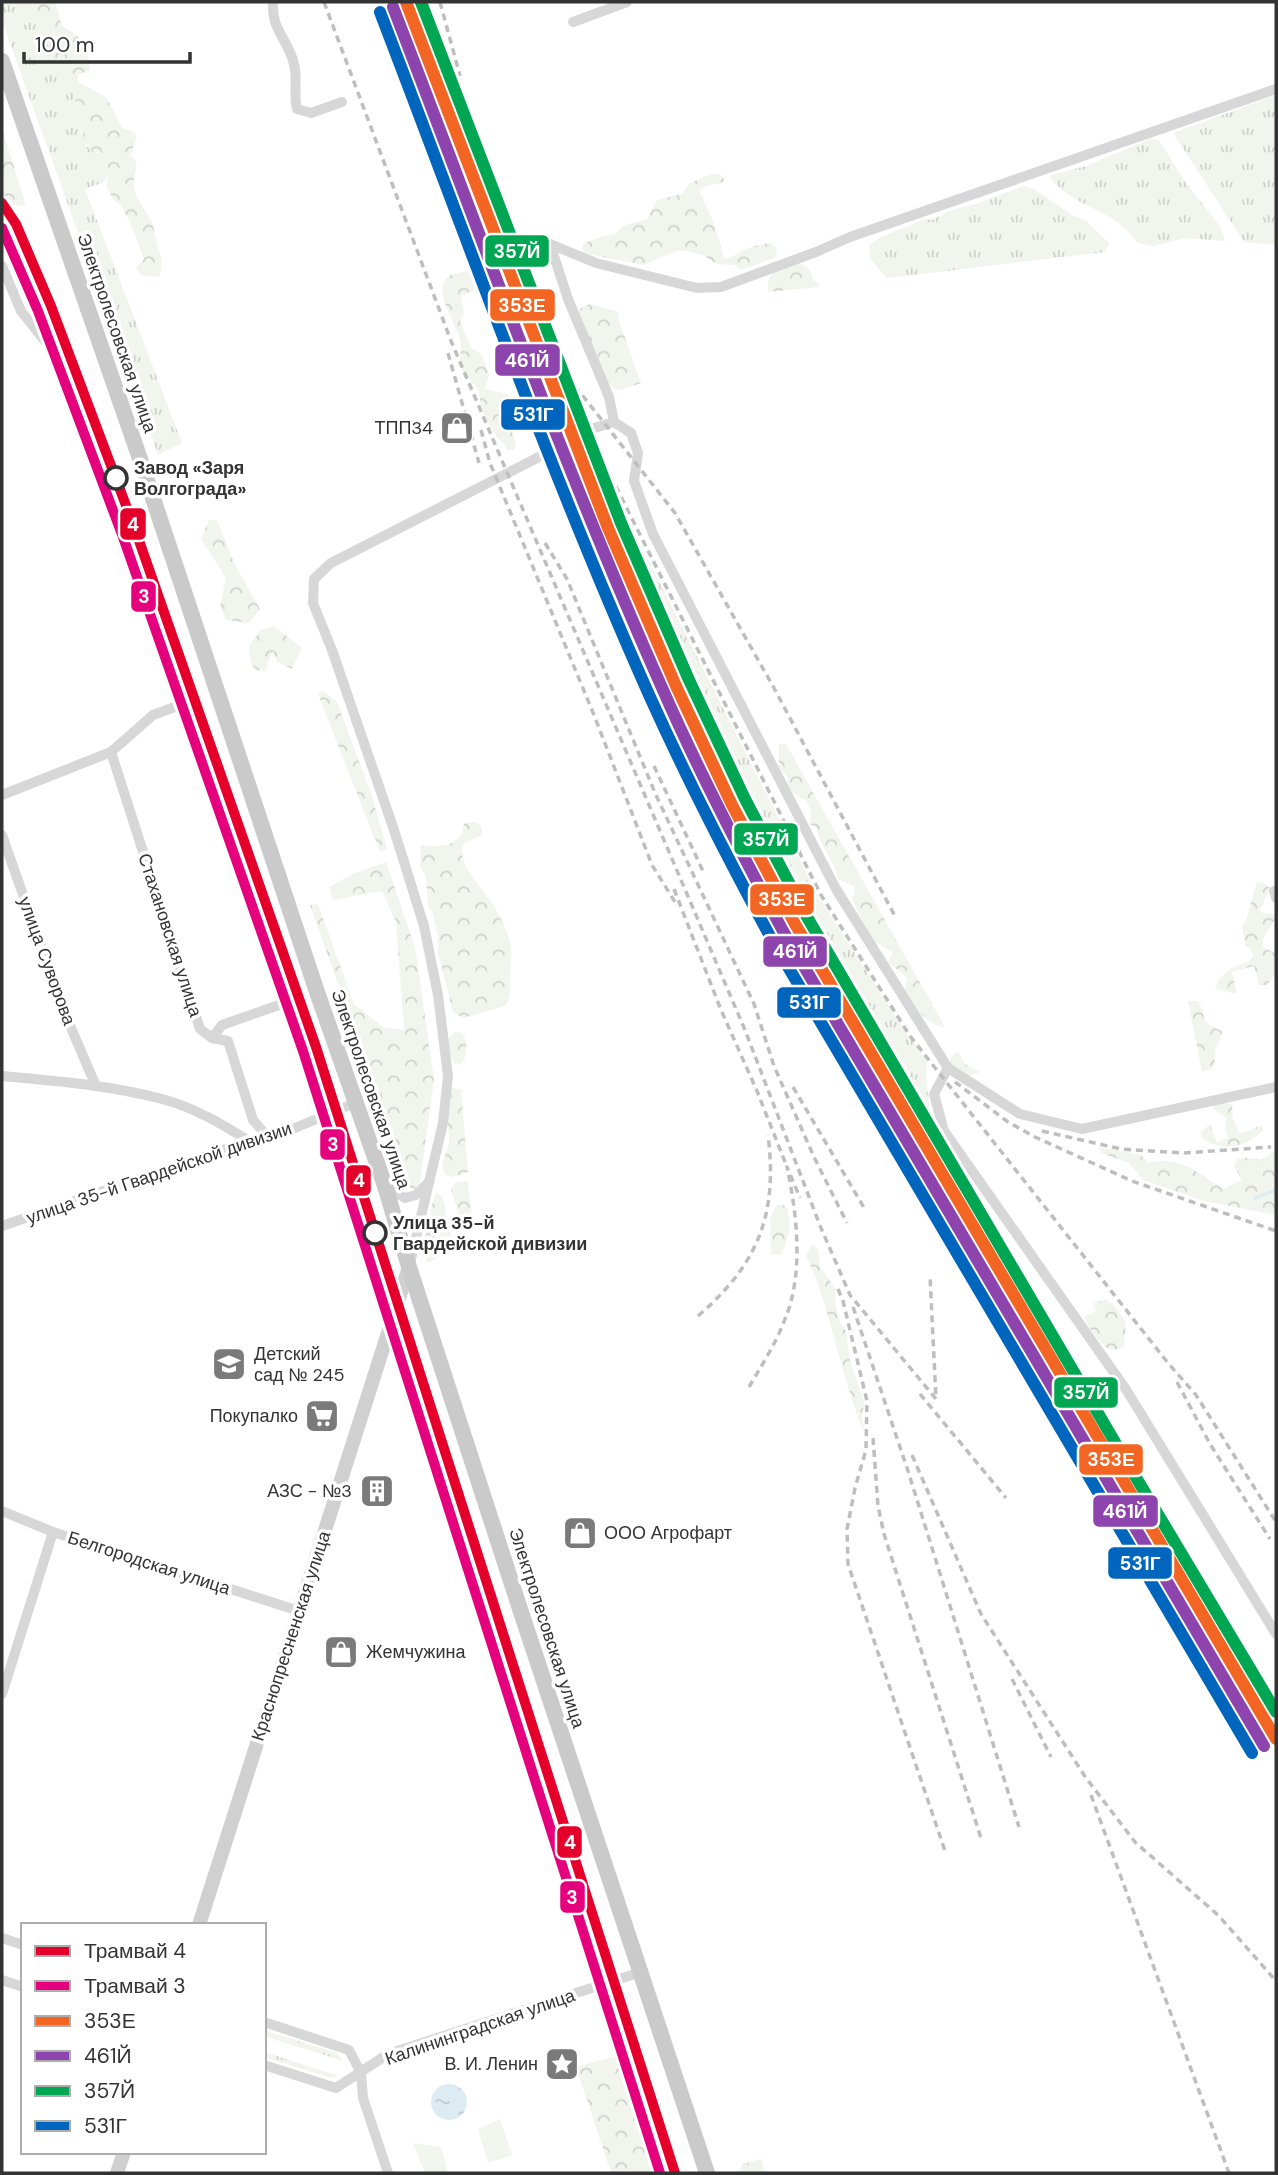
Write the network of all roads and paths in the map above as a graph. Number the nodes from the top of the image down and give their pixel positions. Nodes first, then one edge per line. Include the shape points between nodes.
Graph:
1 (273, 2) edge
2 (627, 2) edge
3 (573, 22) dead end
4 (2, 61) edge
5 (1276, 89) edge
6 (342, 102) dead end
7 (2, 267) edge
8 (614, 422) junction
9 (95, 454) dead end
10 (180, 705) dead end
11 (111, 752) junction
12 (2, 795) edge
13 (2, 835) edge
14 (279, 1005) dead end
15 (212, 1038) junction
16 (948, 1068) junction
17 (2, 1076) edge
18 (96, 1086) junction
19 (1276, 1087) edge
20 (355, 1103) junction
21 (267, 1136) junction
22 (249, 1141) junction
23 (430, 1182) junction
24 (385, 1186) junction
25 (2, 1226) edge
26 (409, 1268) junction
27 (2, 1511) edge
28 (53, 1532) junction
29 (299, 1611) junction
30 (1276, 1634) edge
31 (2, 1694) edge
32 (200, 1923) edge
33 (2, 1938) edge
34 (21, 1944) edge
35 (641, 1972) junction
36 (2, 1980) edge
37 (21, 1986) edge
38 (266, 2023) edge
39 (266, 2066) edge
40 (361, 2073) junction
41 (123, 2154) edge
42 (117, 2173) edge
43 (388, 2173) edge
44 (707, 2173) edge

1 - 6 street via 272,17 295,67 297,109 310,113
2 - 3 street
4 - 20 main road, Электролесовская улица
5 - 8 street via 850,237 721,287 696,288 596,263 550,244 609,397
7 - 9 street via 22,311 55,354
8 - 16 street via 631,433 638,453 634,481 653,534 836,889
8 - 23 street via 578,433 331,562 314,579 313,603 427,937 448,1076
10 - 11 street via 153,715
11 - 12 street
11 - 15 street, Стахановская улица via 200,1030
13 - 18 street, улица Суворова via 65,1014
14 - 15 street via 222,1025
15 - 21 street, Стахановская улица via 228,1041 254,1120
16 - 19 street via 1020,1114 1082,1129
16 - 30 street via 934,1094 944,1131 1127,1391
17 - 18 street
18 - 22 street via 163,1099 215,1120
20 - 21 street, улица 35-й Гвардейской дивизии
20 - 24 main road, Электролесовская улица
21 - 22 street, улица 35-й Гвардейской дивизии
22 - 25 street, улица 35-й Гвардейской дивизии
23 - 24 street via 405,1198
23 - 26 street
24 - 26 main road, Электролесовская улица
26 - 29 street, Краснопресненская улица
26 - 35 main road, Электролесовская улица
27 - 28 street, Белгородская улица
28 - 29 street, Белгородская улица
28 - 31 street
29 - 32 street, Краснопресненская улица
33 - 34 street
35 - 40 street, Калининградская улица via 388,2054
35 - 44 main road, Электролесовская улица
36 - 37 street
38 - 40 street via 349,2050
39 - 40 street, Калининградская улица via 336,2088
40 - 43 street via 363,2098
41 - 42 street

